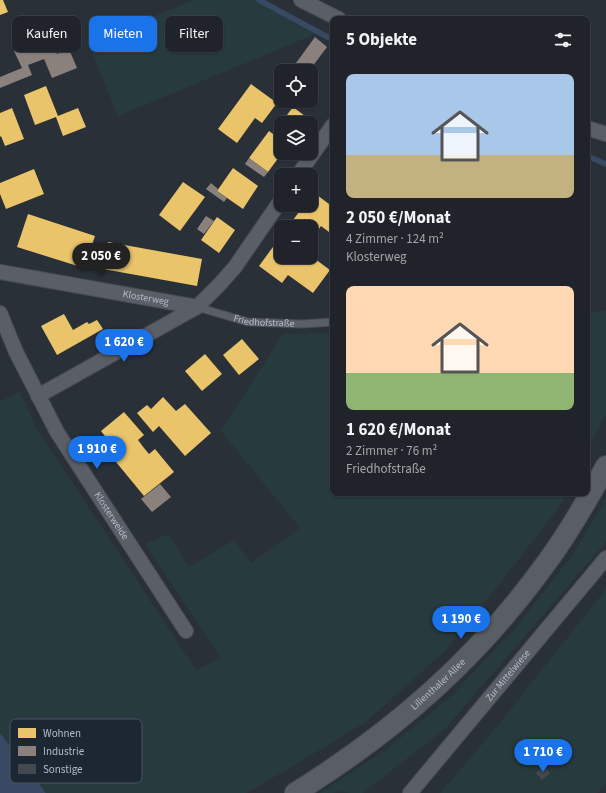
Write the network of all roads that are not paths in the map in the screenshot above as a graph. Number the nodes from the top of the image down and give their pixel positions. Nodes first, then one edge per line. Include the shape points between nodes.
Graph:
1 (301, 0) edge
2 (333, 16) edge
3 (330, 129) edge
4 (590, 129) edge
5 (606, 134) edge
6 (303, 168) edge
7 (274, 210) edge
8 (0, 272) edge
9 (197, 307) junction
10 (0, 313) edge
11 (330, 322) edge
12 (38, 396) junction
13 (606, 466) edge
14 (590, 495) edge
15 (589, 496) edge
16 (606, 558) edge
17 (186, 631) dead end
18 (294, 793) edge
19 (410, 793) edge

1 - 2 street
3 - 6 street
4 - 5 street
7 - 9 street via 235,266
8 - 9 street, Klosterweg
9 - 11 lane, Friedhofstraße via 248,322
9 - 12 street
10 - 12 street, Klosterweide
12 - 17 street, Klosterweide via 57,432
13 - 14 main road, Lilienthaler Allee
15 - 18 main road, Lilienthaler Allee via 548,561 477,647 430,693 375,738 332,770
16 - 19 street, Zur Mittelwiese

